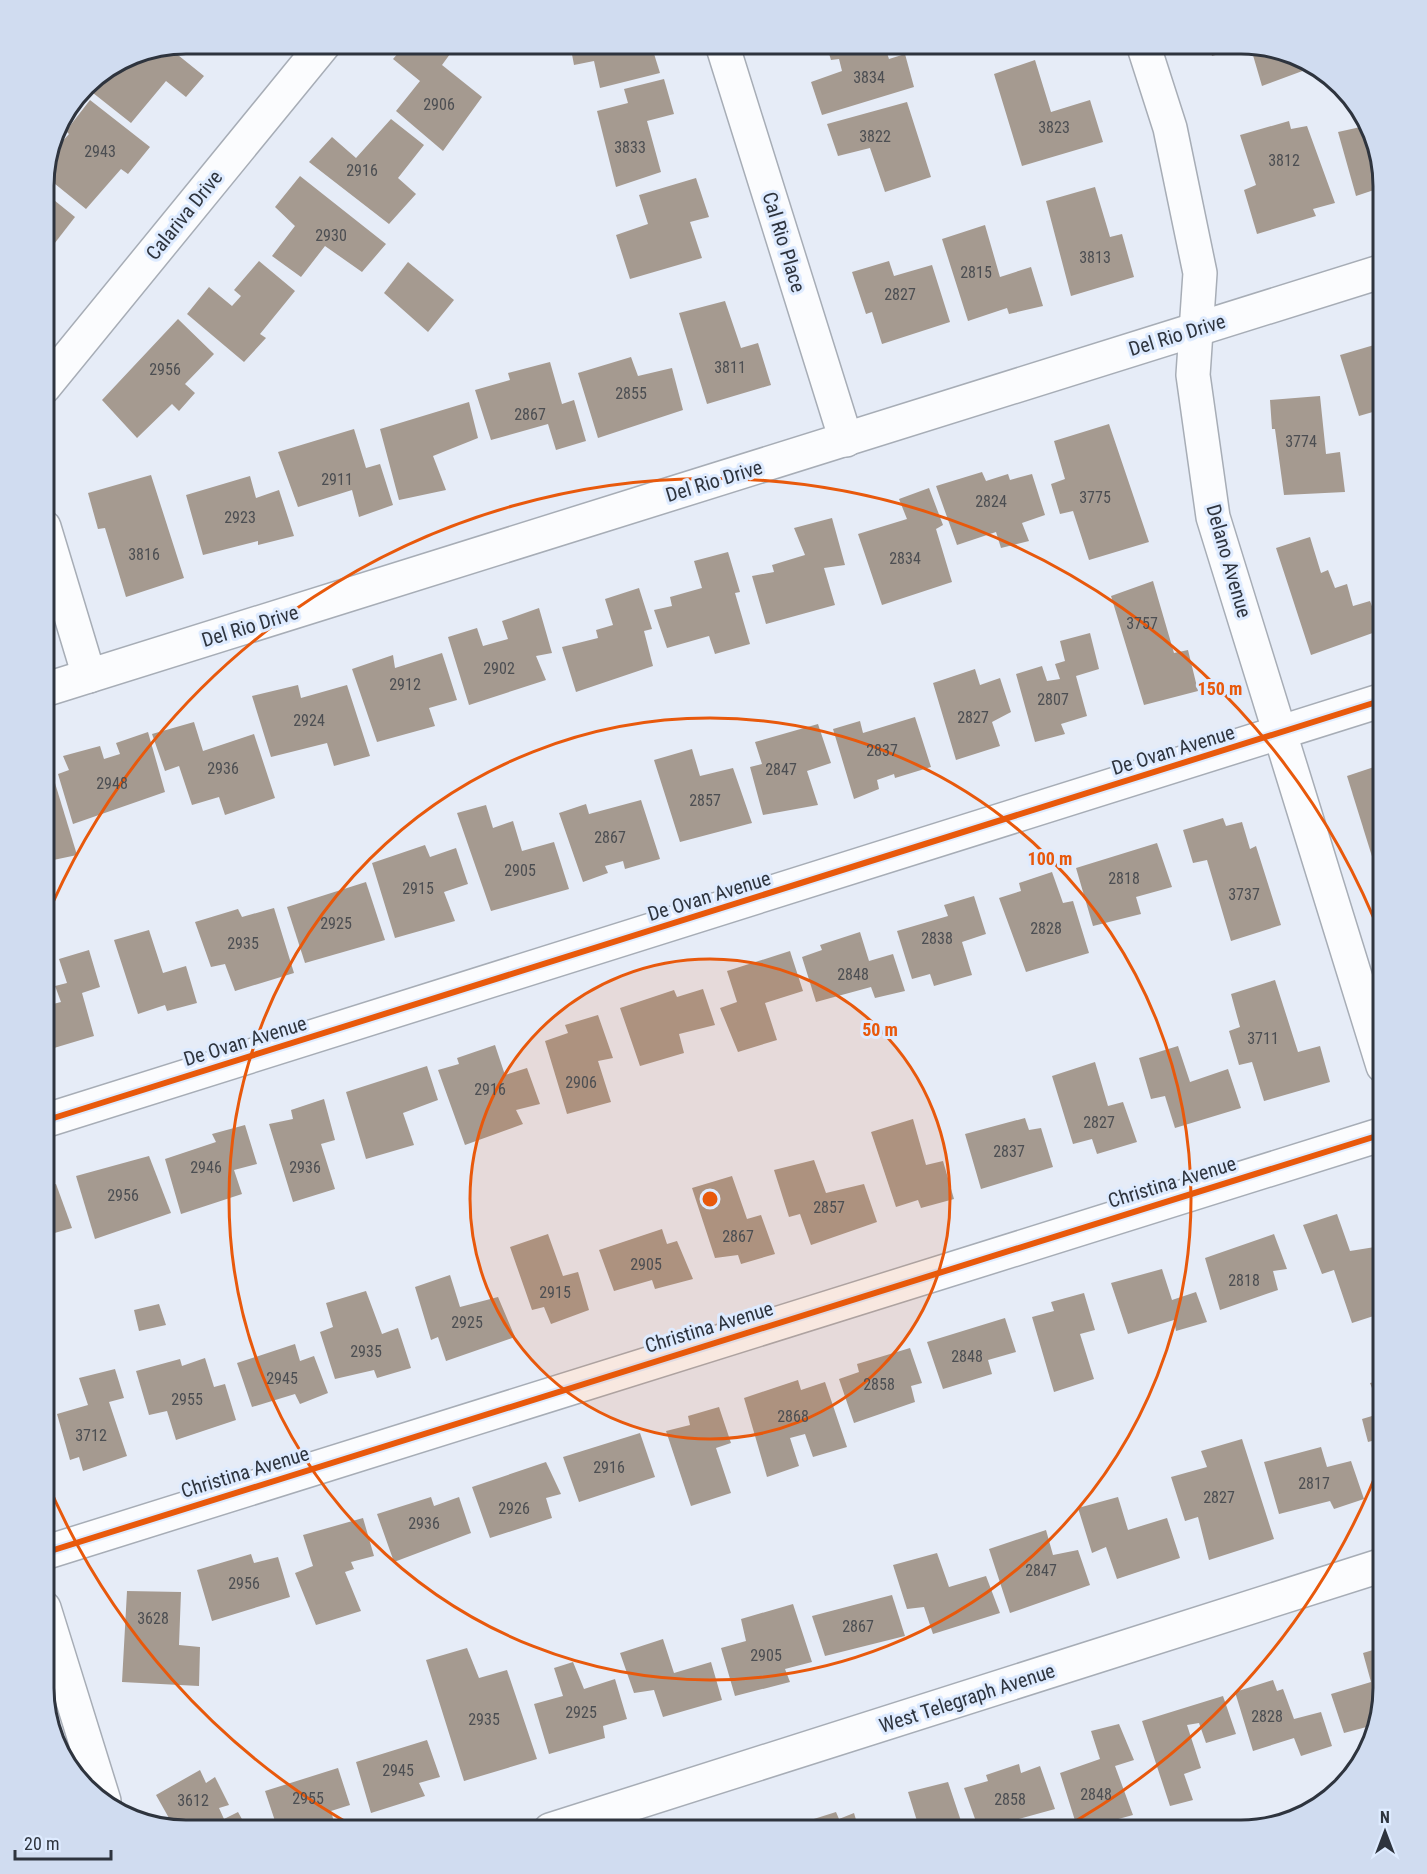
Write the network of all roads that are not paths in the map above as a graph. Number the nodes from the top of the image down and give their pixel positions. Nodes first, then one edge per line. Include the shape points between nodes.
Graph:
1 (316, 54) edge
2 (725, 54) edge
3 (1146, 54) edge
4 (1373, 274) edge
5 (1196, 329) junction
6 (54, 375) edge
7 (846, 440) junction
8 (54, 560) edge
9 (89, 676) junction
10 (54, 687) edge
11 (1373, 703) edge
12 (1279, 734) junction
13 (1373, 1034) edge
14 (54, 1118) edge
15 (1373, 1137) edge
16 (54, 1550) edge
17 (1373, 1568) edge
18 (54, 1640) edge
19 (100, 1788) edge
20 (581, 1820) edge

1 - 6 street, Calariva Drive
2 - 7 street, Cal Rio Place
3 - 5 street, Delano Avenue via 1170,128 1200,273
4 - 5 street, Del Rio Drive
5 - 7 street, Del Rio Drive
5 - 12 street, Delano Avenue via 1192,375 1213,517
7 - 9 street, Del Rio Drive
8 - 9 street
9 - 10 street, Del Rio Drive
11 - 12 street, De Ovan Avenue
12 - 13 street, Delano Avenue
12 - 14 street, De Ovan Avenue
15 - 16 street, Christina Avenue
17 - 20 street, West Telegraph Avenue
18 - 19 street

